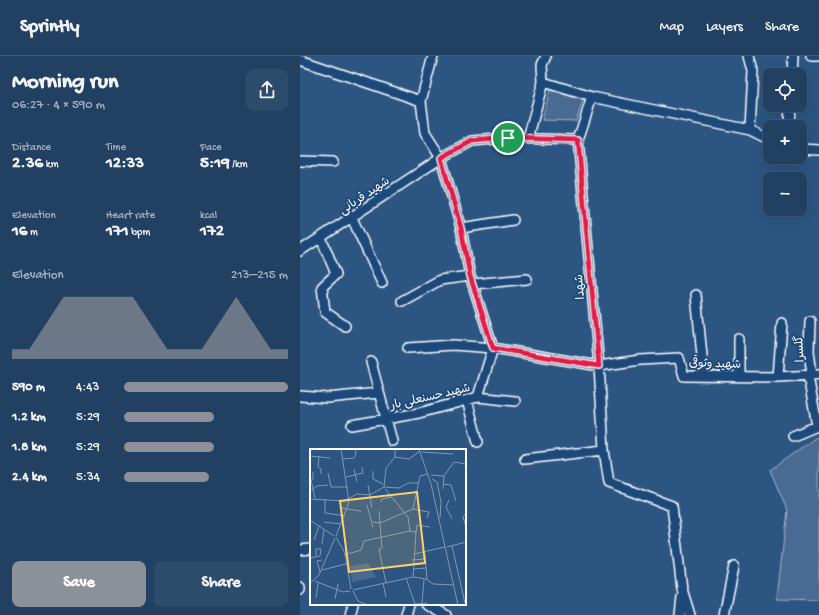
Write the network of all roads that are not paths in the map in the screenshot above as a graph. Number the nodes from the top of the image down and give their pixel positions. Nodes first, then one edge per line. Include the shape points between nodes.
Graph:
1 (433, 56) edge
2 (546, 56) edge
3 (750, 56) edge
4 (793, 56) edge
5 (811, 56) edge
6 (819, 56) edge
7 (300, 60) edge
8 (792, 68) edge
9 (543, 82) junction
10 (592, 96) junction
11 (421, 101) junction
12 (750, 130) junction
13 (763, 136) edge
14 (528, 139) junction
15 (578, 140) junction
16 (807, 149) edge
17 (819, 150) edge
18 (441, 158) junction
19 (300, 161) edge
20 (333, 162) dead end
21 (352, 218) junction
22 (513, 220) dead end
23 (461, 228) junction
24 (321, 238) junction
25 (300, 251) edge
26 (527, 279) dead end
27 (472, 280) junction
28 (382, 283) dead end
29 (696, 295) dead end
30 (402, 301) dead end
31 (810, 321) dead end
32 (782, 323) dead end
33 (346, 326) dead end
34 (740, 339) dead end
35 (408, 348) dead end
36 (493, 348) junction
37 (371, 362) dead end
38 (599, 366) junction
39 (813, 375) edge
40 (704, 376) junction
41 (739, 376) junction
42 (778, 377) junction
43 (379, 393) junction
44 (300, 396) edge
45 (478, 397) junction
46 (467, 400) junction
47 (515, 401) dead end
48 (386, 419) junction
49 (352, 425) dead end
50 (793, 436) dead end
51 (392, 441) dead end
52 (478, 442) dead end
53 (604, 450) junction
54 (525, 459) dead end
55 (734, 566) dead end
56 (682, 589) junction
57 (353, 605) edge
58 (409, 605) edge
59 (428, 605) edge
60 (350, 615) edge
61 (406, 615) edge
62 (446, 615) edge
63 (680, 615) edge
64 (690, 615) edge
65 (724, 615) edge

1 - 11 street
2 - 9 street via 542,65
3 - 12 street via 753,71
4 - 8 street
5 - 6 street
7 - 11 street
9 - 10 street
9 - 14 street
10 - 12 street
10 - 15 street, شهدا
11 - 18 street via 425,133
12 - 13 street
14 - 15 street, شهید قربانی
14 - 18 street, شهید قربانی via 472,141
15 - 38 street, شهدا
16 - 17 street
18 - 21 street, شهید قربانی
18 - 23 street
19 - 20 street
21 - 24 street, شهید قربانی
21 - 28 street
22 - 23 street
23 - 27 street
24 - 25 street, شهید قربانی
24 - 33 street via 336,274 322,288 325,312
26 - 27 street
27 - 30 street via 440,280
27 - 36 street
29 - 40 street
31 - 39 street, گلسرا via 809,351
32 - 42 street
34 - 41 street
35 - 36 street
36 - 38 street
36 - 45 street
37 - 43 street
38 - 40 street, شهید وثوقی via 679,358 684,376
38 - 53 street, شهدا
39 - 42 street, شهید وثوقی
39 - 50 street, گلسرا via 817,426
40 - 41 street, شهید وثوقی
41 - 42 street, شهید وثوقی
43 - 44 street via 327,398
43 - 48 street
45 - 46 street, شهید حسنعلی بار
45 - 47 street, شهید حسنعلی بار
46 - 48 street, شهید حسنعلی بار
46 - 52 street
48 - 49 street, شهید حسنعلی بار
48 - 51 street
53 - 54 street
53 - 56 street, شهدا via 609,483 672,506
55 - 65 street
56 - 63 street
56 - 64 street, شهدا
57 - 60 street
58 - 61 street
59 - 62 street

